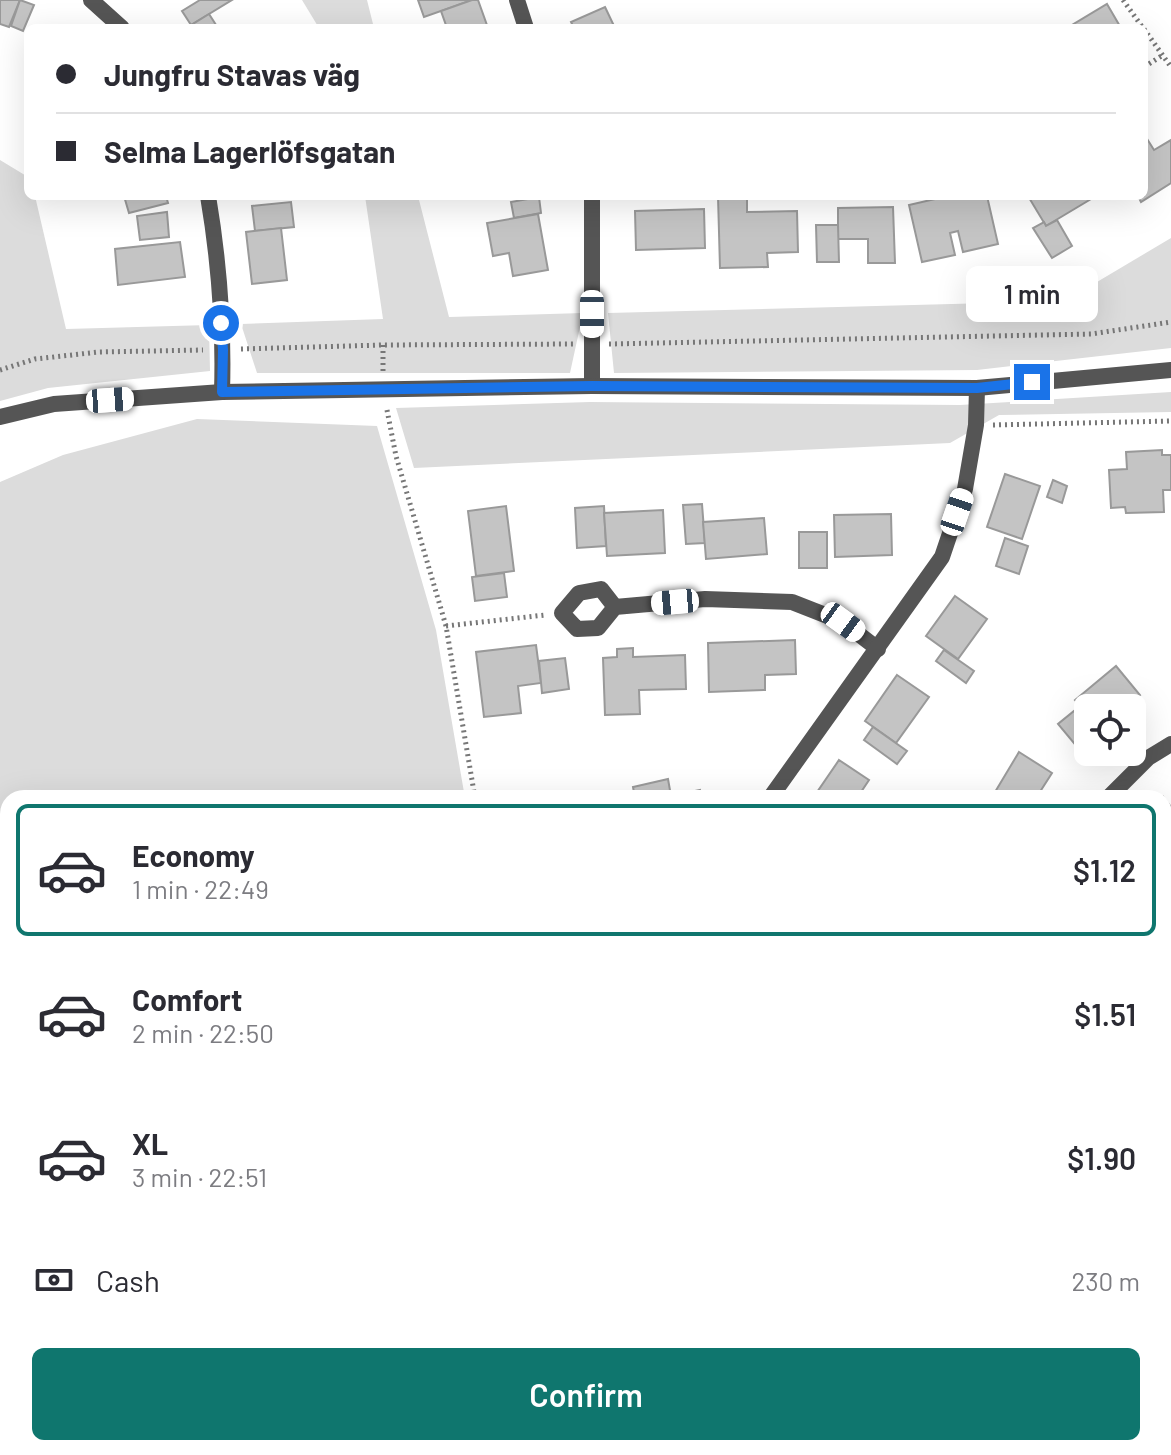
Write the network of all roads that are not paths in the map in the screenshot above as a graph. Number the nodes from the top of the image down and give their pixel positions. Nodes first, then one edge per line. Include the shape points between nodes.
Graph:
1 (91, 0) edge
2 (517, 0) edge
3 (118, 24) edge
4 (525, 24) edge
5 (209, 200) edge
6 (592, 200) edge
7 (1171, 370) edge
8 (592, 386) junction
9 (977, 388) junction
10 (222, 392) junction
11 (0, 417) edge
12 (615, 607) junction
13 (878, 649) junction
14 (1171, 744) edge
15 (776, 790) edge
16 (1116, 790) edge

1 - 3 street
2 - 4 street
5 - 10 street via 216,242
6 - 8 street
7 - 9 street
8 - 9 street
8 - 10 street
9 - 13 street via 965,489 942,557
10 - 11 street via 54,404
12 - 12 street via 598,628 577,629 562,613 579,593 601,589
12 - 13 street via 705,599 792,602 843,622
13 - 15 street
14 - 16 street via 1148,758

